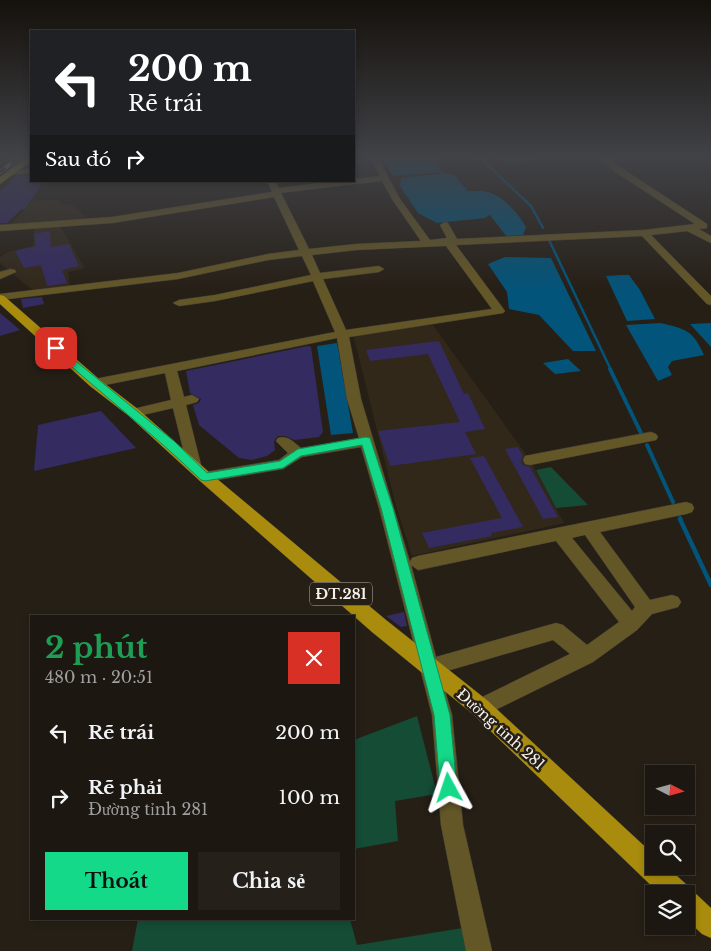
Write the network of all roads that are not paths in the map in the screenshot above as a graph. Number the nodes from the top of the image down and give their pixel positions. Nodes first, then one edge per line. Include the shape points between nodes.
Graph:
1 (216, 202) edge
2 (282, 202) edge
3 (398, 202) edge
4 (669, 202) edge
5 (445, 225) dead end
6 (708, 226) edge
7 (0, 228) edge
8 (689, 228) junction
9 (644, 233) junction
10 (711, 240) edge
11 (451, 241) junction
12 (427, 243) junction
13 (306, 252) junction
14 (379, 268) dead end
15 (11, 272) dead end
16 (0, 276) edge
17 (317, 277) junction
18 (0, 297) edge
19 (711, 302) edge
20 (179, 303) dead end
21 (342, 334) junction
22 (170, 369) junction
23 (95, 383) junction
24 (192, 399) dead end
25 (178, 403) junction
26 (134, 413) junction
27 (651, 438) dead end
28 (283, 441) dead end
29 (366, 441) junction
30 (298, 453) junction
31 (530, 460) dead end
32 (199, 471) junction
33 (686, 508) dead end
34 (588, 527) junction
35 (559, 533) junction
36 (418, 563) dead end
37 (672, 602) dead end
38 (646, 608) junction
39 (631, 624) junction
40 (586, 656) junction
41 (430, 667) junction
42 (481, 708) junction
43 (668, 885) edge
44 (695, 910) edge
45 (711, 925) edge
46 (479, 951) edge

1 - 7 street via 112,220
2 - 13 street
3 - 12 street
4 - 6 street
5 - 11 street
6 - 8 street
8 - 9 street
8 - 10 street
9 - 11 street
9 - 19 street
11 - 12 street
11 - 21 street via 498,311
12 - 13 street
13 - 17 street
13 - 18 street via 178,276
14 - 17 street
15 - 16 street
17 - 20 street
17 - 21 street
18 - 23 main road, Đường tỉnh 281 / ĐT.281
21 - 22 street
21 - 29 street via 357,379 354,399
22 - 23 street
22 - 25 street
23 - 26 main road, Đường tỉnh 281 / ĐT.281
24 - 25 street
25 - 26 street
25 - 32 street
26 - 32 main road, Đường tỉnh 281 / ĐT.281
27 - 31 street
28 - 30 street
29 - 30 street
29 - 41 street via 391,507
30 - 32 street via 283,464
32 - 41 main road, Đường tỉnh 281 / ĐT.281
33 - 34 street
34 - 35 street
34 - 38 street
35 - 36 street
35 - 39 street
37 - 38 street
38 - 39 street
39 - 40 street
40 - 41 street via 556,631
40 - 42 street
41 - 42 main road, Đường tỉnh 281 / ĐT.281
41 - 46 street via 442,715 452,825
42 - 43 main road, Đường tỉnh 281 / ĐT.281
44 - 45 main road

